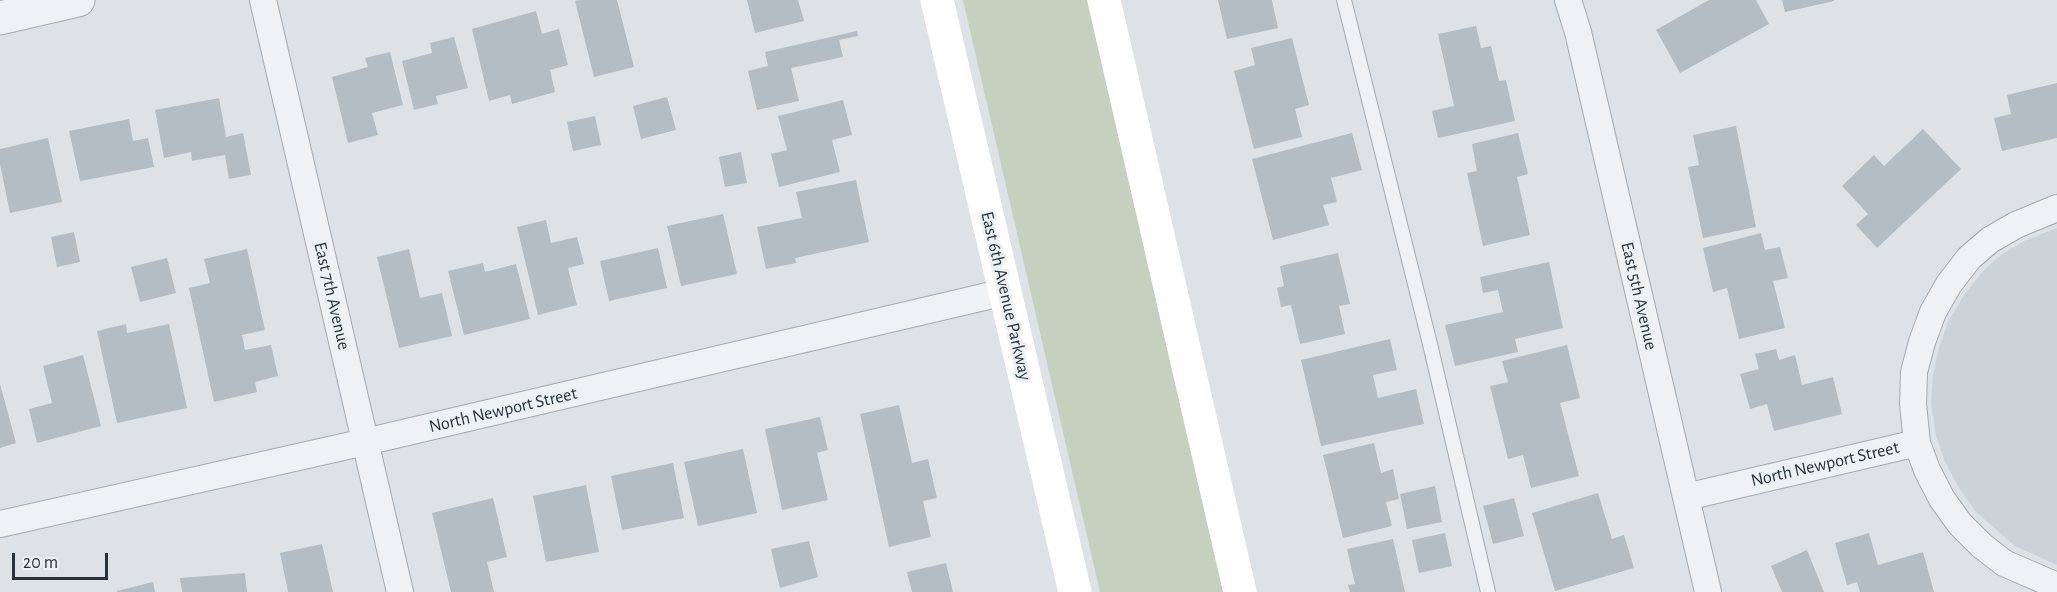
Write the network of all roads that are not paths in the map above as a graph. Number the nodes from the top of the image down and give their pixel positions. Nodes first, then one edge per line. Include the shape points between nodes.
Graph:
1 (78, 0) edge
2 (263, 0) edge
3 (938, 0) edge
4 (1104, 0) edge
5 (1344, 0) edge
6 (1568, 0) edge
7 (0, 18) edge
8 (2057, 208) edge
9 (1005, 292) junction
10 (365, 442) junction
11 (1917, 443) junction
12 (1686, 497) junction
13 (0, 524) edge
14 (2057, 586) edge
15 (400, 592) edge
16 (1075, 592) edge
17 (1240, 592) edge
18 (1488, 592) edge
19 (1708, 592) edge

1 - 7 street
2 - 10 street, East 7th Avenue
3 - 9 main road, East 6th Avenue Parkway
4 - 17 main road
5 - 18 lane
6 - 12 street, East 5th Avenue
8 - 11 street, North Newport Street via 1990,240 1969,258 1949,284 1933,312 1914,372 1912,404
9 - 10 street, North Newport Street
9 - 16 main road, East 6th Avenue Parkway
10 - 13 street, North Newport Street
10 - 15 street, East 7th Avenue
11 - 12 street, North Newport Street
11 - 14 street via 1942,499 1960,524 2004,563
12 - 19 street, East 5th Avenue

